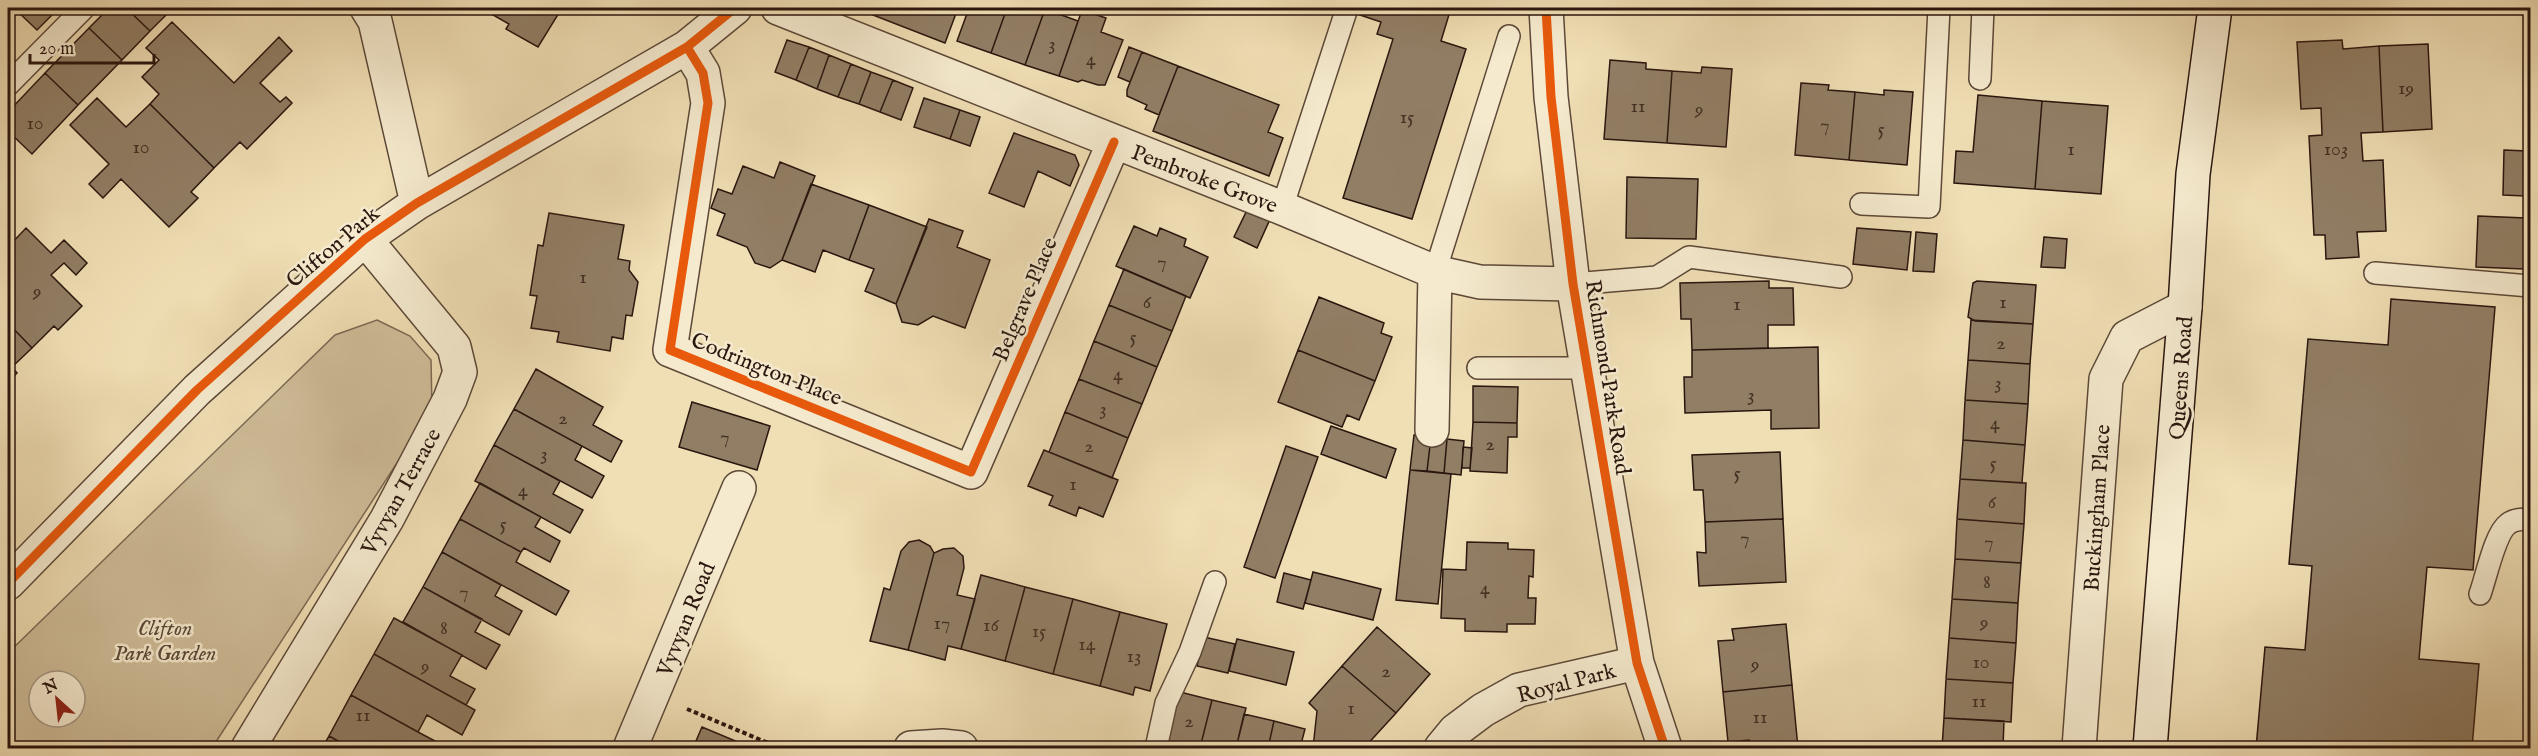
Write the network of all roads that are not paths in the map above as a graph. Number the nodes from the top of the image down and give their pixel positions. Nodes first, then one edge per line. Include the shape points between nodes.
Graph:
1 (84, 8) edge
2 (368, 8) edge
3 (735, 8) edge
4 (778, 8) edge
5 (1347, 8) edge
6 (1546, 8) edge
7 (1939, 8) edge
8 (1983, 8) edge
9 (2215, 8) edge
10 (1509, 36) dead end
11 (687, 47) junction
12 (1980, 79) dead end
13 (8, 84) edge
14 (1114, 142) junction
15 (417, 202) junction
16 (1861, 204) dead end
17 (1282, 208) junction
18 (365, 239) junction
19 (1435, 272) junction
20 (2375, 273) dead end
21 (1841, 277) dead end
22 (1573, 284) junction
23 (2530, 286) edge
24 (2185, 307) junction
25 (1478, 368) dead end
26 (1588, 368) junction
27 (1432, 430) dead end
28 (971, 472) joint
29 (739, 488) dead end
30 (2530, 519) edge
31 (1215, 582) dead end
32 (8, 583) edge
33 (2480, 594) dead end
34 (1637, 663) junction
35 (248, 748) edge
36 (630, 748) edge
37 (911, 748) edge
38 (961, 748) edge
39 (1156, 748) edge
40 (1441, 748) edge
41 (1665, 748) edge
42 (2079, 748) edge
43 (2150, 748) edge

1 - 13 lane
2 - 15 street via 375,21
3 - 11 street, Clifton Park
4 - 14 street, Pembroke Grove
5 - 17 lane
6 - 22 street, Richmond Park Road via 1551,98
7 - 16 lane via 1929,207
8 - 12 lane
9 - 24 street, Queens Road via 2193,174
10 - 19 lane
11 - 15 street, Clifton Park
11 - 28 street, Codrington Place via 703,73 708,103 670,350
14 - 17 street, Pembroke Grove
14 - 28 street, Belgrave Place
15 - 18 street, Clifton Park
17 - 19 street, Pembroke Grove
18 - 32 street, Clifton Park via 197,390
18 - 35 street, Vyvyan Terrace via 454,347 460,372 450,399 387,519
19 - 22 street, Pembroke Grove via 1480,282
19 - 27 street
20 - 23 lane
21 - 22 lane via 1689,257 1657,277
22 - 26 street, Richmond Park Road
24 - 42 street, Buckingham Place via 2127,337 2106,379
24 - 43 street, Queens Road
25 - 26 lane
26 - 34 street, Richmond Park Road
29 - 36 street, Vyvyan Road
30 - 33 lane via 2507,524 2503,530
31 - 39 lane via 1190,652 1166,703
34 - 40 street, Royal Park via 1519,690 1483,710 1455,731
34 - 41 street, Richmond Park Road
37 - 38 street

